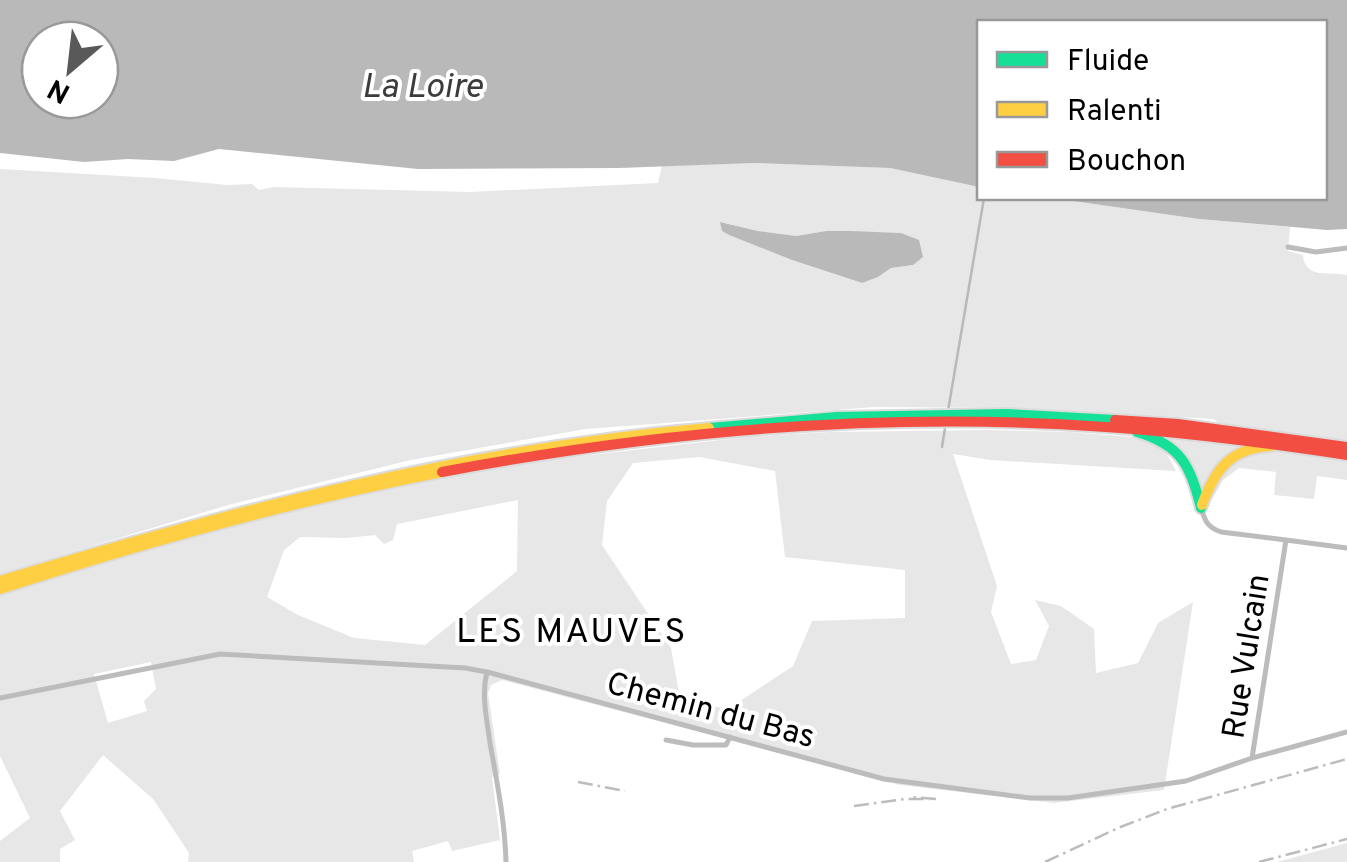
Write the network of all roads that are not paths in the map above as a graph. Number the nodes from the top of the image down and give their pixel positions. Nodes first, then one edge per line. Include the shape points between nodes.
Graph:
1 (1288, 247) dead end
2 (1347, 248) edge
3 (1015, 422) junction
4 (1347, 454) edge
5 (1201, 508) junction
6 (1286, 540) junction
7 (1347, 548) edge
8 (0, 580) edge
9 (0, 589) edge
10 (487, 672) junction
11 (0, 698) edge
12 (1347, 732) edge
13 (730, 737) junction
14 (666, 740) dead end
15 (1252, 758) junction
16 (506, 862) edge

1 - 2 street
3 - 4 main road via 1132,426
3 - 5 main road via 1163,440 1189,466
3 - 9 main road via 754,430 532,456 288,505
4 - 5 main road via 1247,448 1216,472
4 - 8 main road via 1278,435 1048,415 868,416 706,428 534,448 366,480 207,518
5 - 6 street, Rue Vulcain via 1211,528
6 - 7 street
6 - 15 street, Rue Vulcain
10 - 11 street, Chemin du Bas via 220,654
10 - 13 street, Chemin du Bas
10 - 16 street via 486,713
12 - 15 street, Chemin du Bas
13 - 14 street via 717,746
13 - 15 street, Chemin du Bas via 884,778 1049,799 1186,781

